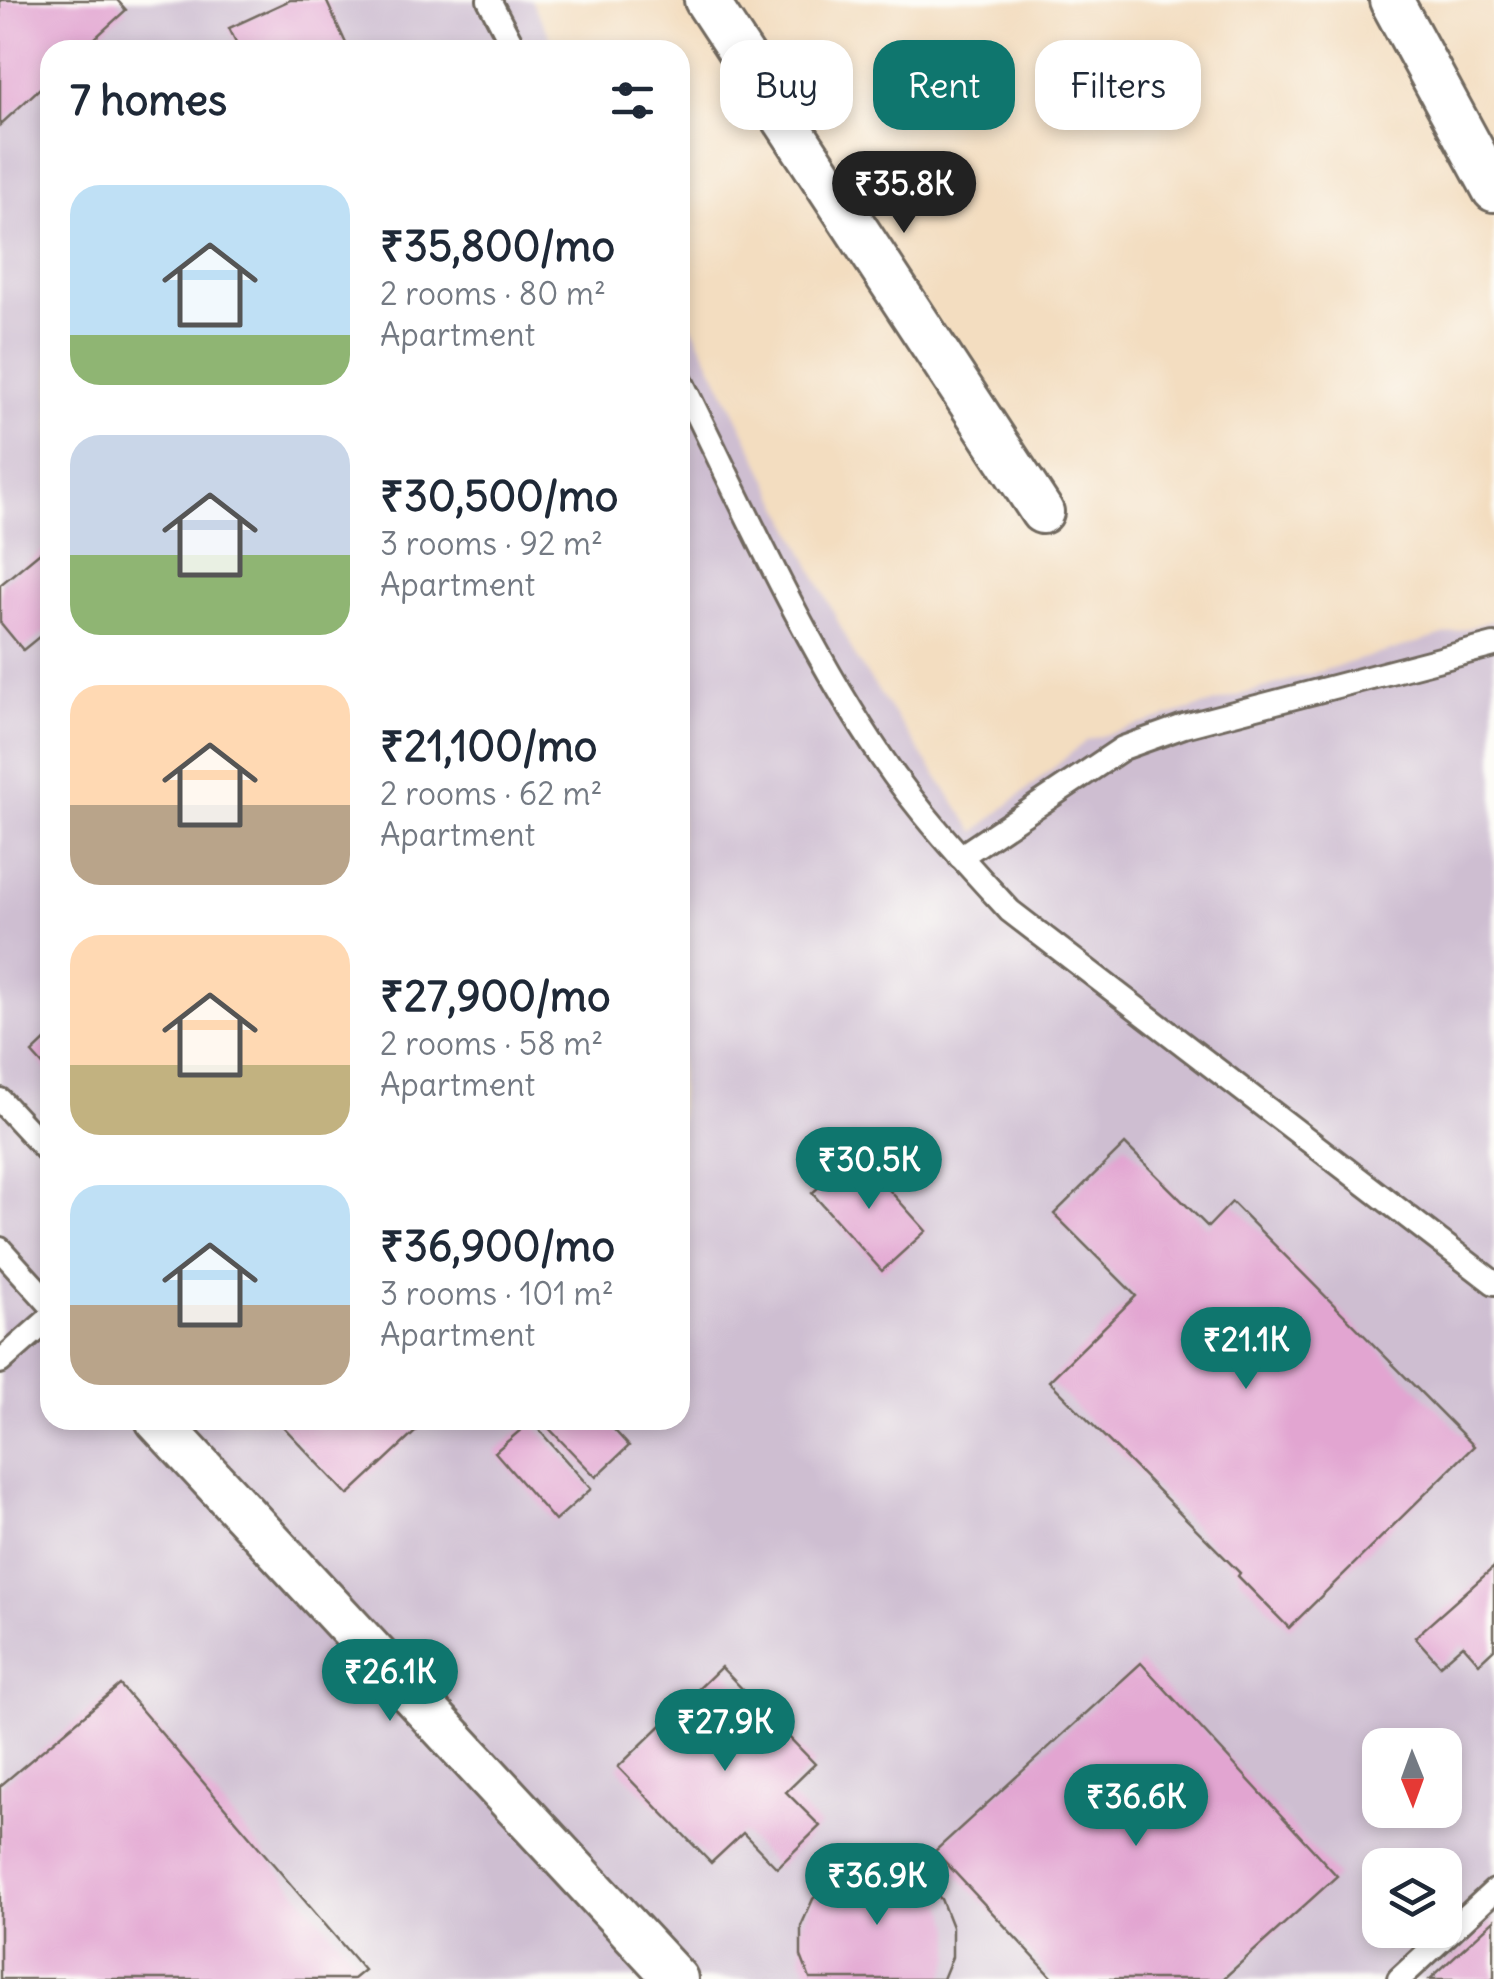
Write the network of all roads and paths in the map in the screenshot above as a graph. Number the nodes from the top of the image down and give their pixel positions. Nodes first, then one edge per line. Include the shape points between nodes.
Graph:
1 (490, 0) edge
2 (706, 0) edge
3 (1391, 0) edge
4 (509, 40) edge
5 (1494, 190) edge
6 (690, 399) edge
7 (1042, 512) dead end
8 (1494, 645) edge
9 (960, 856) junction
10 (0, 1100) edge
11 (40, 1143) edge
12 (0, 1249) edge
13 (1494, 1283) edge
14 (40, 1293) edge
15 (40, 1327) edge
16 (0, 1362) edge
17 (166, 1430) edge
18 (1494, 1891) edge
19 (676, 1979) edge
20 (1400, 1979) edge

1 - 4 lane
2 - 7 street
3 - 5 street
6 - 9 lane via 827,671 884,762
8 - 9 lane via 1184,726 1124,748
9 - 13 lane via 1010,911
10 - 11 lane
12 - 14 lane
15 - 16 lane
17 - 19 street
18 - 20 lane

